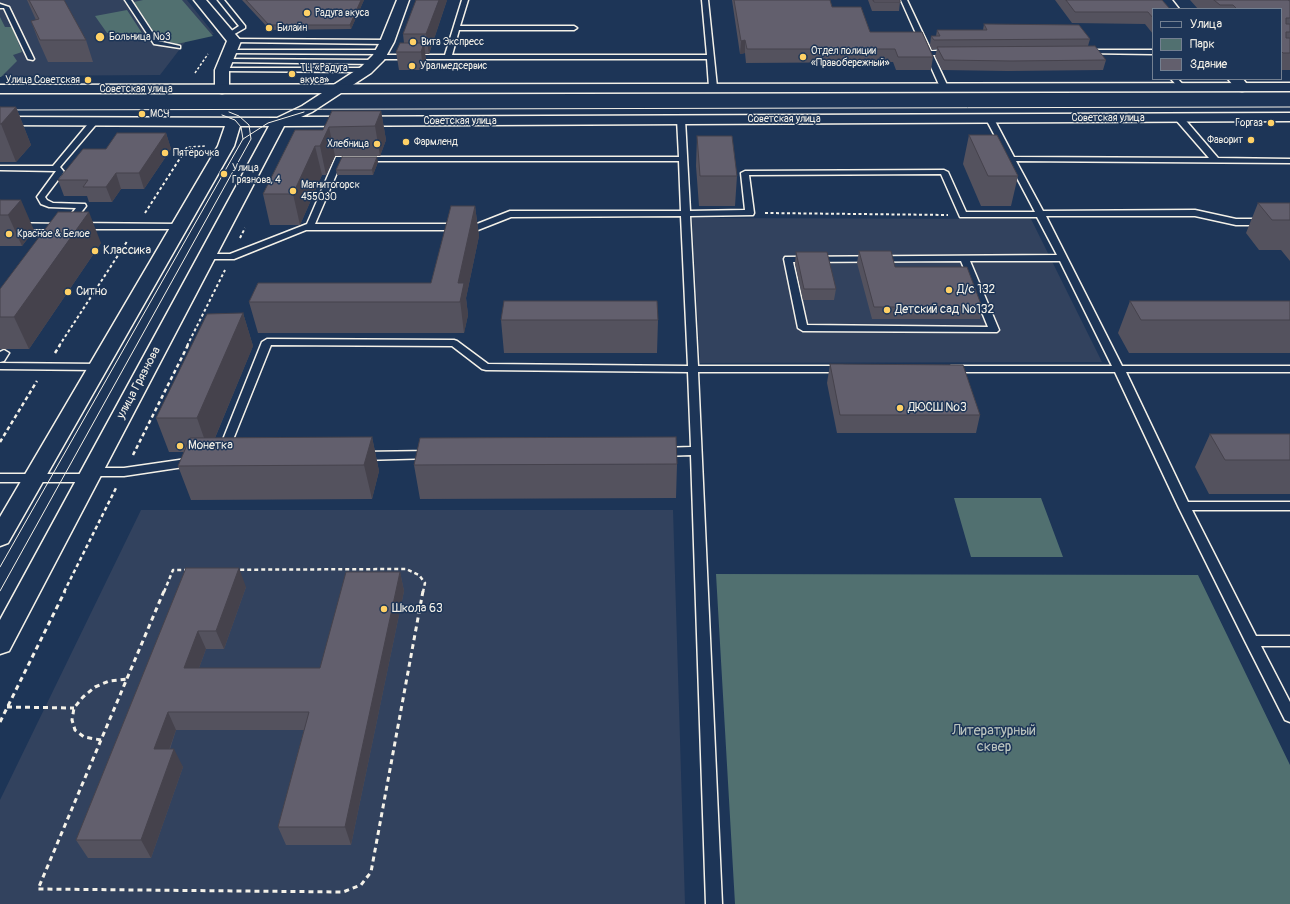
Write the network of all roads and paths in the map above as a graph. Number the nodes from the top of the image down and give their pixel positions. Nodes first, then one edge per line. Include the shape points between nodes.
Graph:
1 (128, 0) edge
2 (200, 0) edge
3 (221, 0) edge
4 (403, 0) edge
5 (465, 0) edge
6 (705, 0) edge
7 (904, 0) edge
8 (1165, 0) edge
9 (0, 6) edge
10 (1172, 8) edge
11 (457, 28) junction
12 (574, 28) dead end
13 (1145, 45) dead end
14 (178, 47) dead end
15 (228, 52) junction
16 (1079, 52) edge
17 (928, 53) junction
18 (960, 53) edge
19 (1152, 53) edge
20 (378, 56) junction
21 (448, 57) junction
22 (710, 57) junction
23 (31, 59) dead end
24 (1178, 83) edge
25 (1238, 83) edge
26 (713, 87) junction
27 (944, 87) junction
28 (1290, 87) edge
29 (0, 89) edge
30 (337, 89) junction
31 (225, 103) junction
32 (990, 118) junction
33 (1179, 118) junction
34 (1290, 118) edge
35 (681, 119) junction
36 (0, 121) edge
37 (95, 121) junction
38 (279, 122) junction
39 (1012, 159) junction
40 (683, 160) junction
41 (1216, 161) junction
42 (1290, 161) edge
43 (0, 168) edge
44 (55, 168) junction
45 (685, 213) junction
46 (750, 213) junction
47 (1040, 214) junction
48 (963, 215) junction
49 (1290, 222) edge
50 (0, 226) edge
51 (179, 227) junction
52 (310, 228) junction
53 (65, 229) junction
54 (207, 257) junction
55 (1063, 258) junction
56 (965, 259) junction
57 (0, 353) edge
58 (0, 358) edge
59 (0, 366) edge
60 (98, 367) junction
61 (693, 369) junction
62 (852, 369) edge
63 (939, 369) edge
64 (1119, 369) junction
65 (1290, 369) edge
66 (696, 451) junction
67 (649, 452) edge
68 (442, 455) edge
69 (347, 456) edge
70 (236, 458) edge
71 (213, 459) junction
72 (90, 475) junction
73 (0, 478) edge
74 (34, 478) junction
75 (1184, 506) junction
76 (1290, 506) edge
77 (0, 537) edge
78 (1252, 641) junction
79 (1290, 641) edge
80 (0, 644) edge
81 (127, 679) junction
82 (7, 707) dead end
83 (74, 708) junction
84 (1290, 716) edge
85 (102, 740) junction
86 (714, 904) edge

1 - 14 lane via 156,43
2 - 15 main road
3 - 15 lane via 244,27
4 - 20 main road
5 - 11 lane
6 - 22 lane
7 - 17 lane
8 - 10 main road
9 - 23 lane via 6,7
11 - 12 lane
11 - 21 lane
13 - 19 lane
15 - 20 lane
15 - 20 lane
15 - 20 lane
15 - 20 lane
15 - 31 main road
16 - 19 lane
17 - 18 lane
17 - 27 lane
20 - 21 lane
20 - 30 main road
21 - 22 lane
22 - 26 lane
24 - 25 main road
24 - 27 main road
25 - 28 main road
26 - 27 main road
26 - 30 main road
29 - 31 main road, Советская улица
30 - 31 main road, Советская улица via 272,89
30 - 38 main road via 307,109
31 - 37 main road, Советская улица
31 - 38 main road, Советская улица
31 - 51 main road via 226,146
32 - 33 main road, Советская улица
32 - 35 main road, Советская улица
32 - 39 lane
33 - 34 main road, Советская улица
33 - 41 lane
35 - 38 main road, Советская улица
35 - 40 lane
36 - 37 main road, Советская улица
37 - 44 lane
38 - 54 main road, улица Грязнова
39 - 41 lane
39 - 47 lane
40 - 45 lane
40 - 52 lane via 339,160
41 - 42 lane
43 - 44 lane
44 - 53 lane via 60,172 41,196 44,202 52,205 82,206
45 - 46 lane
45 - 52 lane via 510,214 478,228
45 - 61 lane
46 - 48 path
46 - 48 lane via 745,173 944,172
47 - 48 lane
47 - 49 lane via 1195,212 1236,222
47 - 55 lane
50 - 53 lane
51 - 53 lane
51 - 60 main road
52 - 54 lane via 231,257
54 - 72 main road, улица Грязнова
55 - 56 lane
55 - 64 lane
56 - 56 lane via 957,259 788,259 803,328 994,330
57 - 58 lane via 4,353
59 - 60 lane
60 - 74 main road
61 - 62 lane
61 - 66 lane
61 - 71 lane via 486,367 454,343 267,342
63 - 64 lane
64 - 65 lane
64 - 75 lane
66 - 67 lane
66 - 86 lane
68 - 69 lane
70 - 71 lane
71 - 72 lane
72 - 74 lane
72 - 80 main road, улица Грязнова
73 - 74 lane
74 - 77 main road
75 - 76 lane
75 - 78 lane
78 - 79 lane
78 - 84 lane
81 - 83 path via 109,681 95,687
81 - 85 path
81 - 85 path via 173,570 406,568 419,575 425,583 371,872 361,885 343,892 38,889
82 - 83 path
83 - 85 path via 72,720 75,730 84,737

